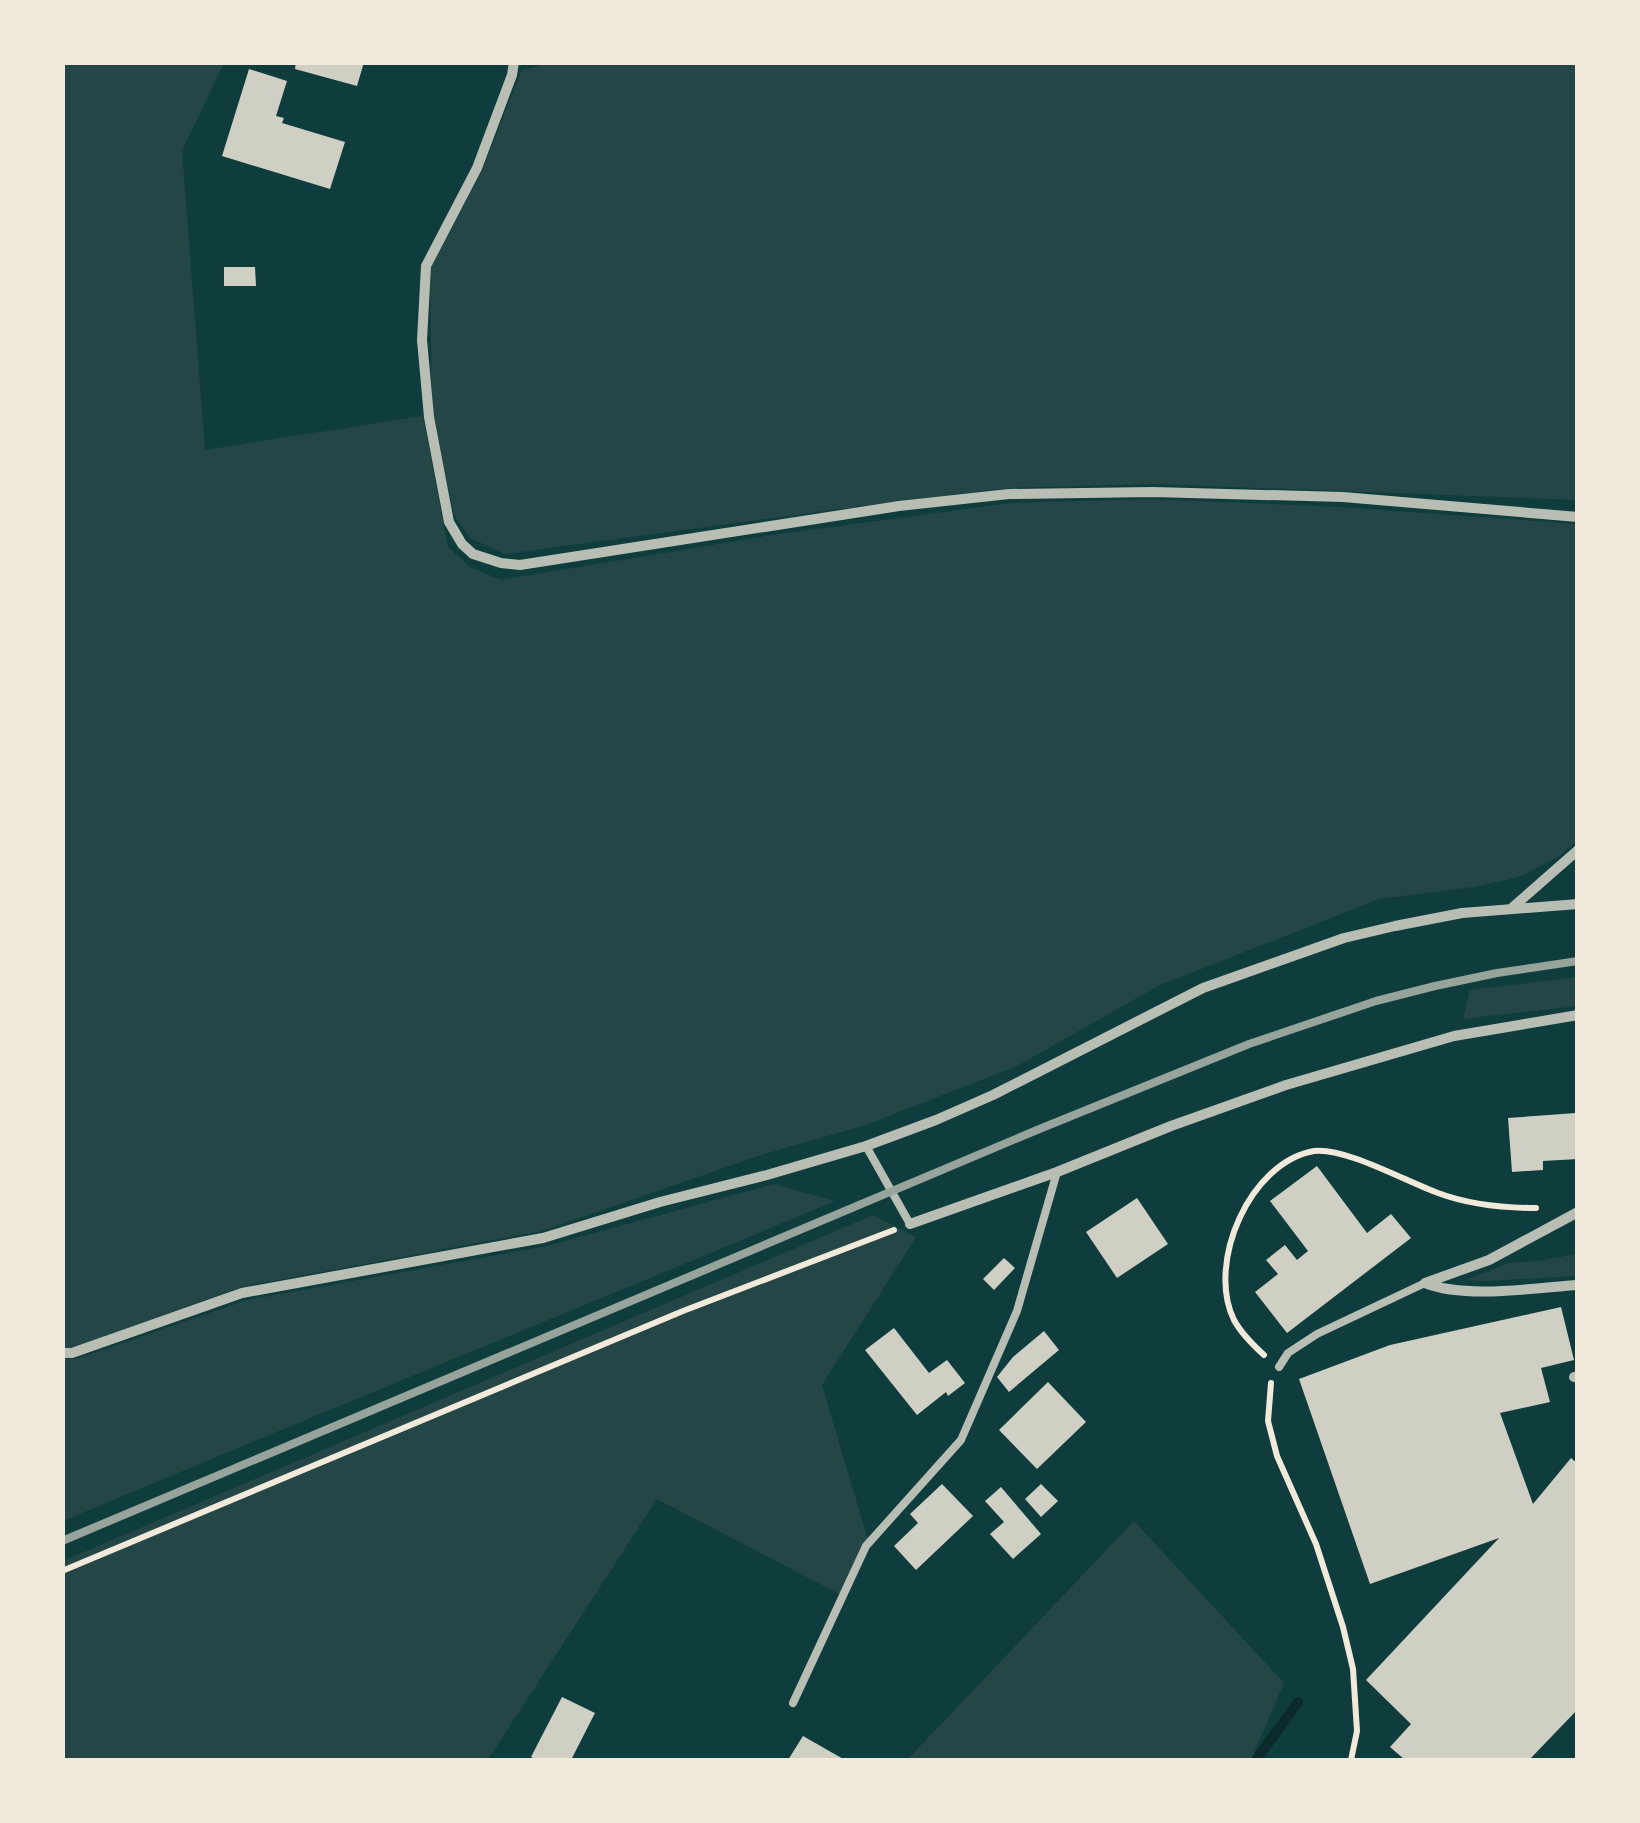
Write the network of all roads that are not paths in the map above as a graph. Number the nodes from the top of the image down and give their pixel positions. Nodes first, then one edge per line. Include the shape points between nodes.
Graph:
1 (514, 62) edge
2 (1578, 517) edge
3 (1578, 850) edge
4 (1578, 904) edge
5 (1512, 908) junction
6 (1578, 1015) edge
7 (866, 1146) junction
8 (1057, 1172) junction
9 (1578, 1212) edge
10 (910, 1224) joint
11 (1426, 1284) junction
12 (1578, 1284) edge
13 (62, 1353) edge
14 (1280, 1368) road end
15 (793, 1703) dead end

1 - 2 street via 476,168 426,266 428,417 448,522 473,554 520,565 1010,494 1343,497
3 - 5 street
4 - 5 street
5 - 7 street via 1344,938 1223,981 993,1095
6 - 8 street via 1454,1036 1286,1085
7 - 10 lane
7 - 13 street via 543,1238 242,1293
8 - 10 street
8 - 15 lane via 1017,1311 961,1440 866,1546
9 - 11 street via 1489,1260
11 - 12 street via 1442,1290
11 - 14 lane via 1317,1334 1288,1353

